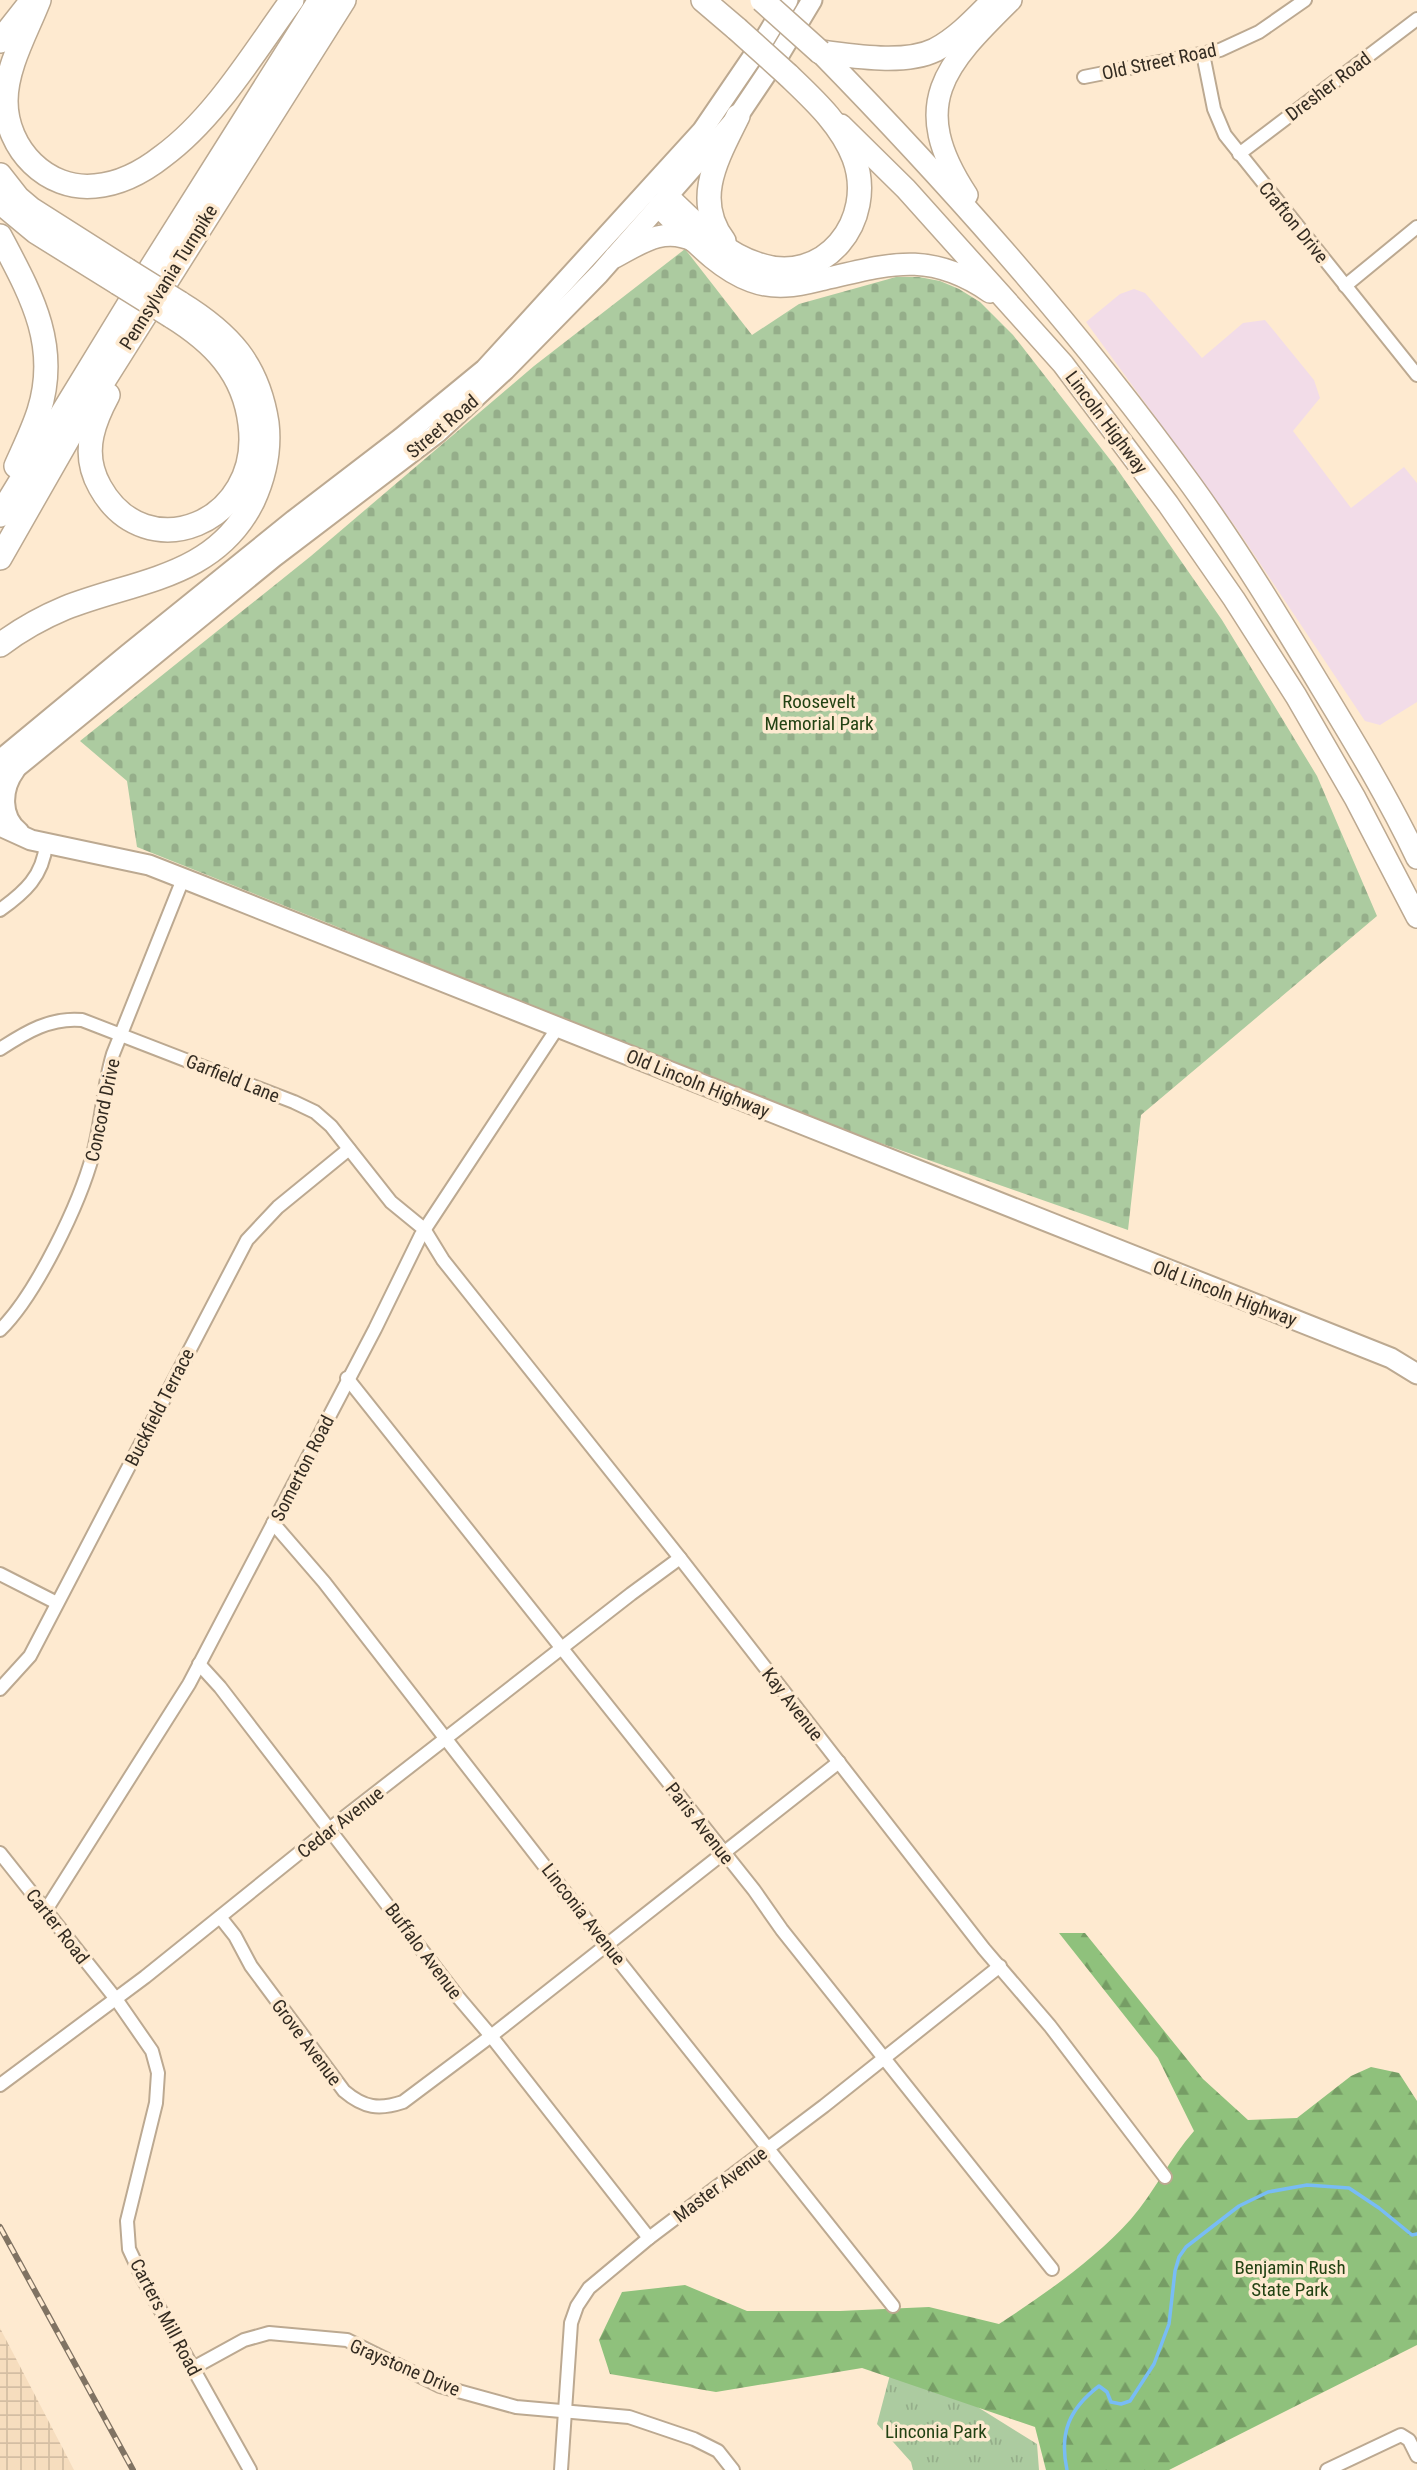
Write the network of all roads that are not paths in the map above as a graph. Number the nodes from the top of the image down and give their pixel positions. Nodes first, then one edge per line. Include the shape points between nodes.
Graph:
1 (33, 0) edge
2 (39, 0) edge
3 (292, 0) edge
4 (320, 0) edge
5 (344, 0) edge
6 (703, 0) edge
7 (762, 0) edge
8 (788, 0) edge
9 (812, 0) edge
10 (994, 0) edge
11 (1012, 0) edge
12 (1305, 0) edge
13 (1417, 19) edge
14 (0, 41) edge
15 (820, 52) junction
16 (1203, 54) junction
17 (1084, 77) dead end
18 (823, 107) junction
19 (738, 117) junction
20 (1239, 154) junction
21 (0, 175) edge
22 (659, 197) junction
23 (0, 202) edge
24 (1417, 227) edge
25 (0, 236) edge
26 (697, 243) junction
27 (1005, 251) junction
28 (615, 257) junction
29 (744, 259) junction
30 (122, 276) junction
31 (163, 286) junction
32 (1345, 286) junction
33 (1009, 305) junction
34 (176, 309) junction
35 (1417, 375) edge
36 (0, 500) edge
37 (0, 515) edge
38 (0, 558) edge
39 (0, 645) edge
40 (8, 764) edge
41 (0, 781) edge
42 (0, 826) edge
43 (37, 841) junction
44 (1417, 858) edge
45 (183, 878) junction
46 (0, 910) edge
47 (1417, 917) edge
48 (558, 1027) junction
49 (121, 1034) junction
50 (0, 1049) edge
51 (349, 1149) junction
52 (424, 1229) junction
53 (0, 1330) edge
54 (1391, 1358) junction
55 (1417, 1362) edge
56 (1417, 1374) edge
57 (347, 1378) junction
58 (273, 1523) junction
59 (680, 1558) junction
60 (0, 1574) edge
61 (57, 1603) junction
62 (563, 1647) junction
63 (199, 1664) junction
64 (0, 1689) edge
65 (446, 1738) junction
66 (839, 1762) junction
67 (330, 1830) junction
68 (724, 1852) junction
69 (0, 1853) edge
70 (46, 1910) junction
71 (220, 1917) junction
72 (606, 1944) junction
73 (1000, 1966) junction
74 (116, 1999) junction
75 (491, 2036) junction
76 (884, 2057) junction
77 (0, 2085) edge
78 (769, 2148) junction
79 (1165, 2177) dead end
80 (649, 2238) junction
81 (1052, 2269) dead end
82 (893, 2306) dead end
83 (193, 2368) junction
84 (566, 2411) junction
85 (1417, 2456) edge
86 (250, 2470) edge
87 (561, 2470) edge
88 (733, 2470) edge
89 (1327, 2470) edge

1 - 14 highway
2 - 3 highway via 9,79 8,122 20,150 41,171 59,181 93,186 132,175 178,144 224,93
4 - 37 highway, Pennsylvania Turnpike
5 - 31 highway, Pennsylvania Turnpike
6 - 18 highway, Lincoln Highway, bridge
7 - 15 highway, Lincoln Highway, bridge
8 - 22 main road, Street Road
9 - 19 main road, Street Road
10 - 15 highway via 964,30 922,55
11 - 27 highway via 956,59 940,94 936,119 960,184
12 - 16 street, Old Street Road via 1249,37
13 - 20 street, Dresher Road
15 - 27 highway, Lincoln Highway
16 - 17 street, Old Street Road
16 - 20 street, Crafton Drive via 1218,121
18 - 29 highway via 857,168 860,194 852,226 837,247 804,265 780,269
18 - 33 highway, Lincoln Highway via 906,189
19 - 22 main road, Street Road
19 - 29 highway via 713,167 708,201 719,235
20 - 32 street, Crafton Drive
21 - 30 highway via 31,209
22 - 26 highway
22 - 28 main road, Street Road
22 - 29 highway
22 - 40 main road, Street Road via 485,369 128,654
23 - 30 highway via 36,232
24 - 32 street
25 - 36 highway via 41,321 46,361 38,412
26 - 28 highway via 664,234
26 - 33 highway via 726,268 761,284 797,286 910,263 958,273
27 - 44 highway, Lincoln Highway via 1141,417 1218,523 1293,639
28 - 40 main road, Street Road via 437,433
30 - 34 highway, bridge
31 - 34 highway via 97,417 90,454 98,483 117,508 144,524 173,528 211,517 233,498 246,472 251,429 246,400 229,366
31 - 38 highway, Pennsylvania Turnpike
32 - 35 street, Crafton Drive
33 - 47 highway, Lincoln Highway via 1063,364 1234,599 1326,747
34 - 39 highway via 202,316 227,337 248,364 261,395 267,446 261,480 248,510 230,536 191,565 65,608
40 - 41 main road, Street Road
40 - 43 main road via 4,811 12,828
42 - 43 main road, Old Lincoln Highway
43 - 45 main road, Old Lincoln Highway via 149,865
43 - 46 street via 42,865 37,876
45 - 48 main road, Old Lincoln Highway
45 - 49 street, Concord Drive
48 - 52 street, Somerton Road
48 - 54 main road, Old Lincoln Highway
49 - 50 street, Garfield Lane via 68,1018 43,1024
49 - 51 street, Garfield Lane via 315,1112
49 - 53 street, Concord Drive via 107,1072 94,1153 77,1200 39,1276
51 - 52 street, Garfield Lane via 391,1202
51 - 61 street, Buckfield Terrace via 278,1207 247,1240
52 - 57 street, Somerton Road
52 - 59 street, Kay Avenue via 443,1260
54 - 55 main road, Old Lincoln Highway
54 - 56 main road, Old Lincoln Highway
57 - 58 street, Somerton Road
57 - 62 street, Paris Avenue
58 - 63 street, Somerton Road
58 - 65 street, Linconia Avenue
59 - 62 street, Cedar Avenue
59 - 66 street, Kay Avenue
60 - 61 street
61 - 64 street, Buckfield Terrace via 30,1656
62 - 65 street, Cedar Avenue
62 - 68 street, Paris Avenue
63 - 67 street, Buffalo Avenue
63 - 70 street, Somerton Road
65 - 67 street, Cedar Avenue
65 - 72 street, Linconia Avenue
66 - 68 street
66 - 73 street, Kay Avenue
67 - 71 street, Cedar Avenue
67 - 75 street, Buffalo Avenue
68 - 72 street
68 - 76 street, Paris Avenue
69 - 70 street, Carter Road
70 - 74 street, Carter Road
71 - 74 street, Cedar Avenue
71 - 75 street, Grove Avenue via 251,1966 344,2091 358,2103 388,2107 404,2102
72 - 75 street
72 - 78 street, Linconia Avenue
73 - 76 street, Master Avenue
73 - 79 street, Kay Avenue
74 - 77 street, Cedar Avenue
74 - 83 street, Carters Mill Road via 152,2052 158,2074 156,2103 127,2221 129,2249
75 - 80 street, Buffalo Avenue
76 - 78 street, Master Avenue
76 - 81 street, Paris Avenue
78 - 80 street, Master Avenue
78 - 82 street, Linconia Avenue
80 - 84 street, Master Avenue via 589,2288 577,2306 571,2323
83 - 84 street, Graystone Drive via 244,2340 270,2333 347,2340 440,2386 516,2407
83 - 86 street, Carters Mill Road
84 - 87 street, Master Avenue
84 - 88 street, Graystone Drive via 629,2417 694,2439 718,2451
85 - 89 street via 1401,2435

